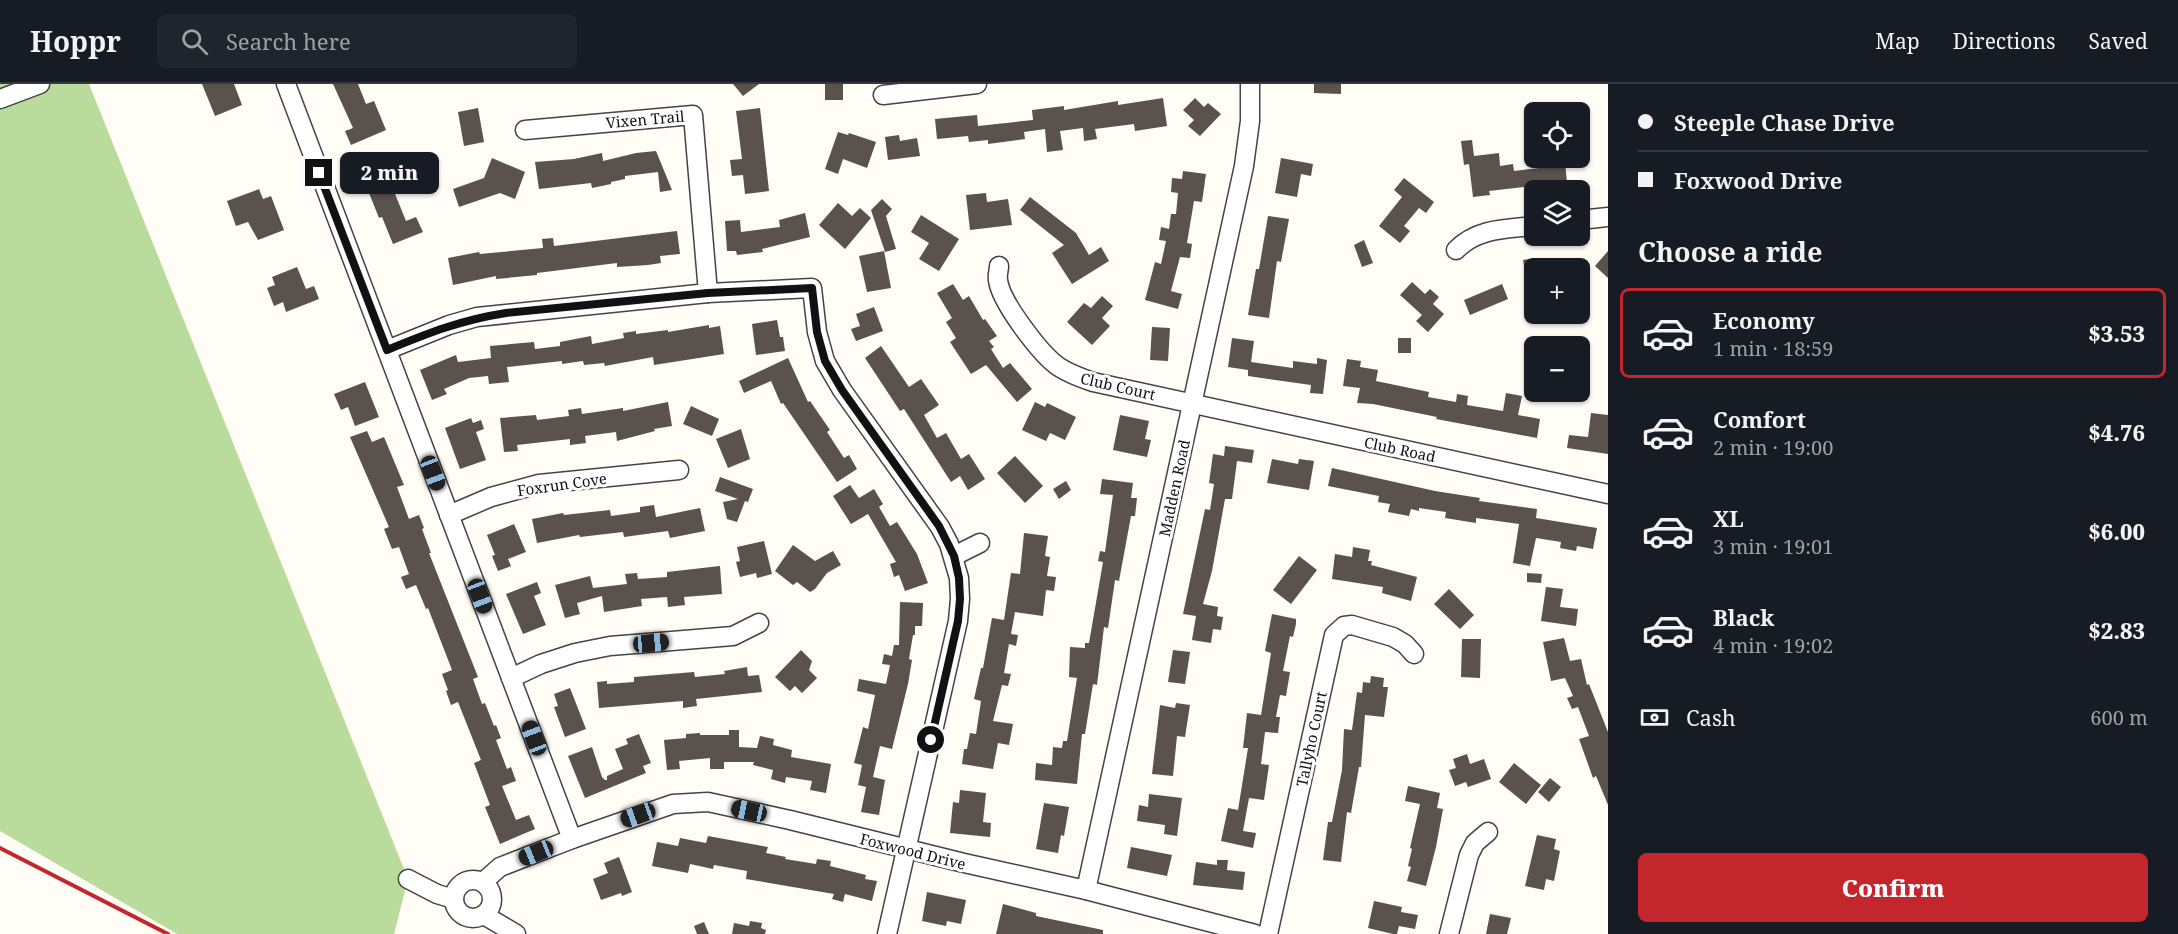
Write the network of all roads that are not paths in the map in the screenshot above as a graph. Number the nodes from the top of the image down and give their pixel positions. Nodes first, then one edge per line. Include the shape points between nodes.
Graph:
1 (40, 84) edge
2 (286, 84) edge
3 (977, 84) edge
4 (1250, 84) edge
5 (883, 95) dead end
6 (0, 99) edge
7 (525, 130) dead end
8 (1608, 217) edge
9 (1590, 219) edge
10 (1524, 227) edge
11 (1456, 250) dead end
12 (999, 266) dead end
13 (708, 293) junction
14 (387, 350) junction
15 (1192, 402) junction
16 (679, 470) dead end
17 (1608, 494) edge
18 (449, 514) junction
19 (980, 543) dead end
20 (954, 556) junction
21 (759, 623) dead end
22 (1414, 654) dead end
23 (511, 678) junction
24 (1488, 832) dead end
25 (572, 838) junction
26 (907, 849) junction
27 (408, 879) dead end
28 (483, 882) junction
29 (1086, 890) junction
30 (454, 899) junction
31 (484, 915) junction
32 (516, 934) edge
33 (887, 934) edge
34 (1255, 934) edge
35 (1268, 934) edge
36 (1449, 934) edge

1 - 6 street
2 - 14 street
3 - 5 street
4 - 15 street, Madden Road via 1244,166
7 - 13 street, Vixen Trail via 693,115
8 - 9 street
10 - 11 street via 1486,231
12 - 15 street, Club Court via 1002,296 1034,342 1057,365 1093,382
13 - 14 street via 477,317
13 - 20 street via 812,288 817,332 828,367 939,526
14 - 18 street
15 - 17 street, Club Road
15 - 29 street, Madden Road
16 - 18 street, Foxrun Cove via 539,484
18 - 23 street
19 - 20 street
20 - 26 street via 959,578 958,621
21 - 23 street via 733,636 610,646 575,653 541,663
22 - 35 street, Tallyho Court via 1393,637 1352,625 1344,626 1334,635
23 - 25 street
24 - 36 street via 1469,855
25 - 26 street, Foxwood Drive via 660,808 708,802
25 - 28 street, Foxwood Drive via 500,867
26 - 29 street, Foxwood Drive
26 - 33 street
27 - 30 street
28 - 30 street via 469,880 460,885
28 - 31 street via 492,898
29 - 34 street, Foxwood Drive
30 - 31 street via 464,915
31 - 32 street

